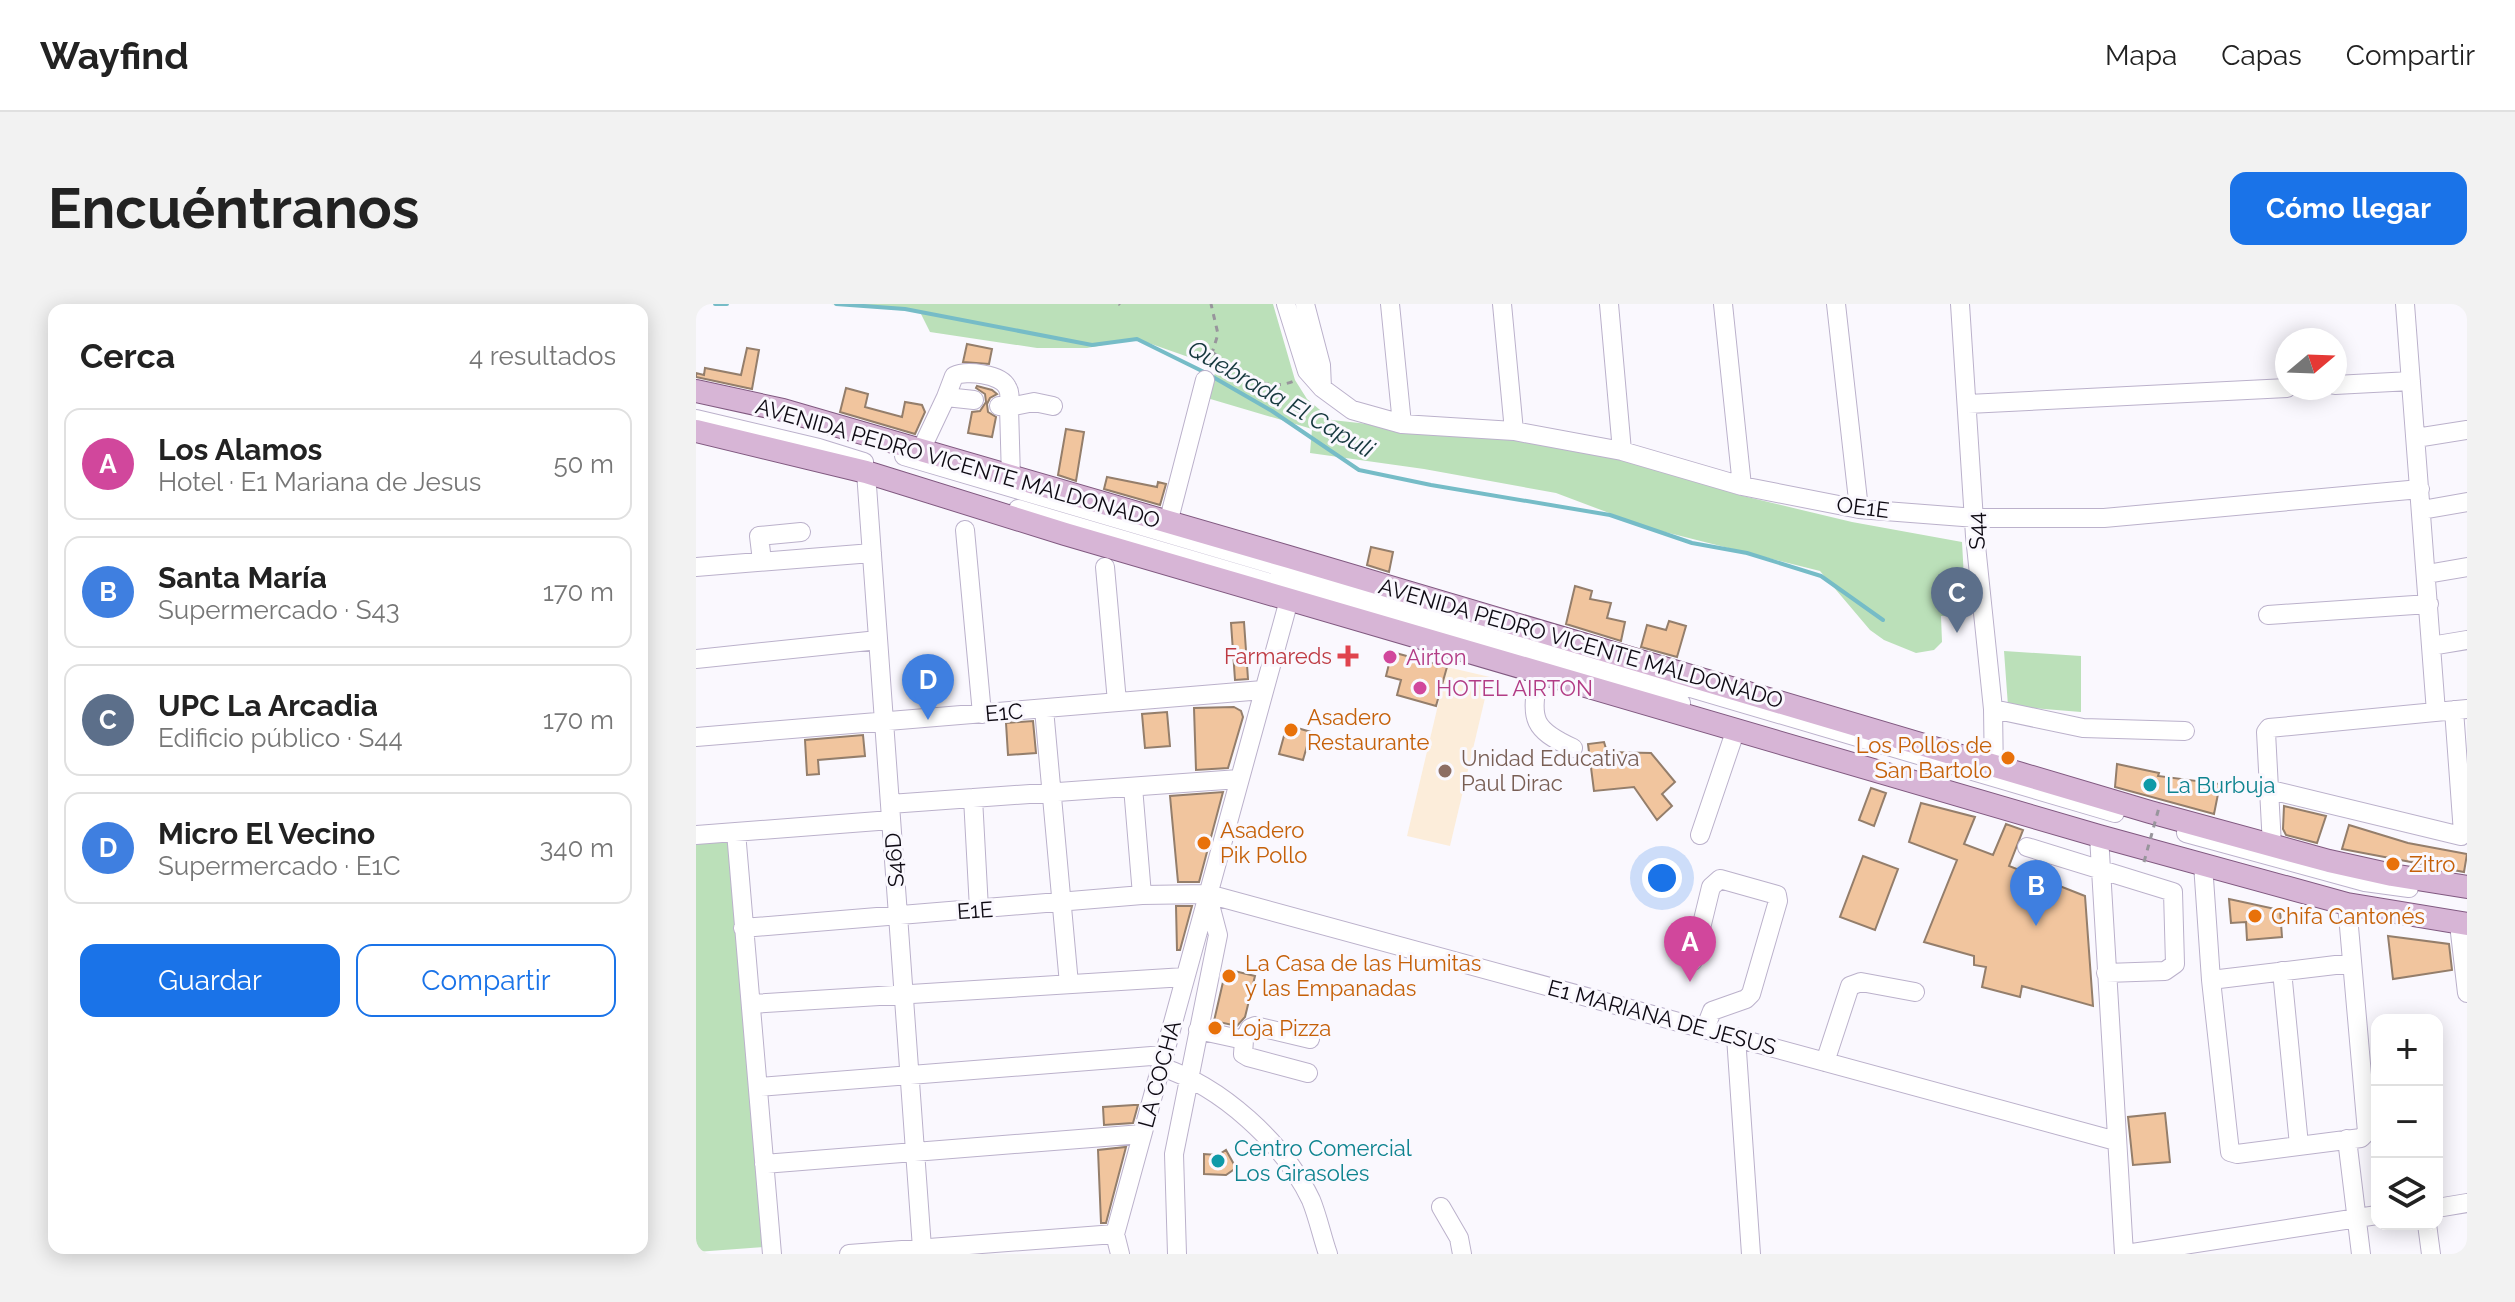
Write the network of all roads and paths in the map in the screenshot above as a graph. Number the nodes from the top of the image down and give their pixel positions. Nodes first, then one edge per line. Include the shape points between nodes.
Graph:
1 (1211, 304) edge
2 (1286, 304) edge
3 (1305, 304) edge
4 (1390, 304) edge
5 (1502, 304) edge
6 (1609, 304) edge
7 (1723, 304) edge
8 (1836, 304) edge
9 (1960, 304) edge
10 (2405, 304) edge
11 (1212, 352) junction
12 (1210, 359) dead end
13 (1307, 371) junction
14 (1205, 380) dead end
15 (2411, 381) junction
16 (2347, 384) edge
17 (1322, 388) junction
18 (2275, 389) edge
19 (696, 391) edge
20 (946, 397) junction
21 (974, 400) dead end
22 (696, 401) edge
23 (1968, 404) junction
24 (1003, 406) junction
25 (1053, 406) dead end
26 (696, 419) edge
27 (1402, 424) junction
28 (2467, 430) edge
29 (696, 431) edge
30 (1514, 431) junction
31 (2416, 438) junction
32 (1622, 451) junction
33 (920, 452) junction
34 (866, 472) junction
35 (1011, 478) junction
36 (1742, 486) junction
37 (2420, 489) junction
38 (2467, 502) edge
39 (1859, 509) junction
40 (2422, 510) junction
41 (1976, 518) junction
42 (1168, 523) junction
43 (965, 530) dead end
44 (801, 532) dead end
45 (872, 553) junction
46 (762, 561) junction
47 (696, 567) edge
48 (1105, 567) dead end
49 (2467, 567) edge
50 (2427, 574) junction
51 (1294, 579) junction
52 (2429, 604) junction
53 (2268, 615) dead end
54 (878, 640) junction
55 (2467, 640) edge
56 (2431, 646) junction
57 (696, 659) edge
58 (1538, 671) junction
59 (1263, 690) junction
60 (1117, 702) junction
61 (1044, 709) junction
62 (1993, 709) junction
63 (2452, 711) edge
64 (982, 714) junction
65 (884, 722) junction
66 (1736, 729) junction
67 (2185, 731) dead end
68 (696, 737) edge
69 (1573, 748) dead end
70 (1239, 779) junction
71 (1994, 786) junction
72 (1133, 787) junction
73 (2271, 790) junction
74 (1051, 793) junction
75 (973, 798) junction
76 (2160, 804) dead end
77 (891, 812) junction
78 (736, 832) junction
79 (696, 835) edge
80 (1700, 835) dead end
81 (2099, 836) junction
82 (2272, 846) junction
83 (2027, 847) dead end
84 (2144, 862) dead end
85 (2203, 864) junction
86 (2101, 868) junction
87 (2467, 887) edge
88 (1208, 894) junction
89 (1142, 895) junction
90 (2467, 898) edge
91 (1060, 903) junction
92 (2347, 904) junction
93 (979, 909) junction
94 (898, 916) junction
95 (2464, 921) edge
96 (743, 928) junction
97 (1693, 961) dead end
98 (2352, 963) junction
99 (2282, 971) junction
100 (2106, 973) junction
101 (1185, 977) junction
102 (2211, 980) junction
103 (1069, 984) junction
104 (1915, 992) dead end
105 (2467, 993) edge
106 (904, 994) junction
107 (751, 1004) junction
108 (1705, 1029) junction
109 (1198, 1030) junction
110 (1736, 1037) junction
111 (1310, 1039) dead end
112 (1244, 1040) junction
113 (1162, 1061) junction
114 (1825, 1062) junction
115 (1308, 1073) dead end
116 (910, 1075) junction
117 (1188, 1075) junction
118 (758, 1087) junction
119 (1142, 1134) junction
120 (2347, 1139) junction
121 (2116, 1141) junction
122 (2299, 1145) junction
123 (915, 1153) junction
124 (764, 1164) junction
125 (2467, 1203) edge
126 (1441, 1207) dead end
127 (2443, 1207) edge
128 (2371, 1216) edge
129 (2357, 1218) junction
130 (2428, 1230) edge
131 (1115, 1234) junction
132 (922, 1248) junction
133 (772, 1254) edge
134 (849, 1254) edge
135 (1120, 1254) edge
136 (1177, 1254) edge
137 (1328, 1254) edge
138 (1462, 1254) edge
139 (1751, 1254) edge
140 (2125, 1254) edge
141 (2361, 1254) edge
142 (2431, 1254) edge

1 - 11 path via 1218,334
2 - 13 street
3 - 17 street
4 - 27 street
5 - 30 street
6 - 32 street
7 - 36 street
8 - 39 street
9 - 23 street, S44
10 - 15 street
11 - 12 path
11 - 13 path via 1265,385 1279,387
13 - 17 street, OE1E
14 - 42 street
15 - 16 street
15 - 31 street
17 - 27 street, OE1E via 1352,410
18 - 23 street
19 - 33 main road, AVENIDA PEDRO VICENTE MALDONADO via 783,410
20 - 21 street
20 - 24 street via 954,376 962,372 1000,379 1009,393
20 - 33 street
22 - 51 street via 854,440
23 - 41 street, S44
24 - 25 street
24 - 35 street
26 - 51 street
27 - 30 street, OE1E
28 - 31 street
29 - 34 main road, AVENIDA PEDRO VICENTE MALDONADO
30 - 32 street, OE1E
31 - 37 street
32 - 36 street, OE1E
33 - 35 main road, AVENIDA PEDRO VICENTE MALDONADO
34 - 45 street, S46D
34 - 51 main road, AVENIDA PEDRO VICENTE MALDONADO via 1065,534
35 - 42 main road, AVENIDA PEDRO VICENTE MALDONADO
36 - 39 street, OE1E
37 - 40 street
37 - 41 street, OE1E via 2104,518
38 - 40 street
39 - 41 street, OE1E
40 - 50 street
41 - 62 street, S44
42 - 51 main road, AVENIDA PEDRO VICENTE MALDONADO
43 - 64 street
44 - 46 street via 759,536
45 - 46 street
45 - 54 street, S46D
46 - 47 street
48 - 60 street
49 - 50 street
50 - 52 street
51 - 58 main road, AVENIDA PEDRO VICENTE MALDONADO
51 - 59 street, LA COCHA
51 - 71 main road, AVENIDA PEDRO VICENTE MALDONADO
51 - 71 street
52 - 53 street
52 - 56 street
54 - 57 street
54 - 65 street, S46D
55 - 56 street
56 - 63 street
58 - 66 main road, AVENIDA PEDRO VICENTE MALDONADO
58 - 69 street via 1533,710 1539,724 1547,736
59 - 60 street, E1C
59 - 70 street, LA COCHA
60 - 61 street, E1C
61 - 64 street, E1C
61 - 74 street
62 - 67 street via 2083,728
62 - 71 street, S44
63 - 73 street via 2267,730
63 - 73 street via 2461,836
64 - 65 street, E1C
65 - 68 street, E1C
65 - 77 street, S46D
66 - 71 main road, AVENIDA PEDRO VICENTE MALDONADO
66 - 80 street
70 - 72 street
70 - 88 street, LA COCHA
71 - 81 main road, AVENIDA PEDRO VICENTE MALDONADO
71 - 82 main road, AVENIDA PEDRO VICENTE MALDONADO
71 - 90 street via 2365,882
71 - 95 street via 2271,876
72 - 74 street
72 - 89 street
73 - 82 street
74 - 75 street
74 - 91 street
75 - 77 street
75 - 93 street
76 - 84 path, bridge
77 - 78 street
77 - 94 street, S46D
78 - 79 street
78 - 96 street
81 - 85 main road, AVENIDA PEDRO VICENTE MALDONADO
81 - 86 street
82 - 87 main road, AVENIDA PEDRO VICENTE MALDONADO
83 - 86 street
85 - 92 main road, AVENIDA PEDRO VICENTE MALDONADO
85 - 102 street
86 - 100 street
86 - 100 street via 2172,889 2174,895 2171,969
88 - 89 street, E1E
88 - 101 street, LA COCHA
88 - 108 street, E1 MARIANA DE JESUS
88 - 109 street, LA COCHA via 1218,935
89 - 91 street, E1E
91 - 93 street, E1E
91 - 103 street
92 - 95 main road, AVENIDA PEDRO VICENTE MALDONADO
92 - 98 street
93 - 94 street, E1E
94 - 96 street, E1E
94 - 106 street, S46D
95 - 105 street
96 - 107 street
97 - 108 street via 1715,881 1777,895 1751,994 1712,1011
98 - 99 street
98 - 120 street via 2367,1132
99 - 102 street
99 - 122 street
100 - 121 street
101 - 103 street
101 - 113 street, LA COCHA
102 - 122 street via 2230,1152
103 - 106 street
104 - 114 street via 1861,982 1850,986
106 - 107 street
106 - 116 street, S46D
107 - 118 street
108 - 110 street, E1 MARIANA DE JESUS
109 - 112 street
109 - 117 street, LA COCHA
110 - 114 street, E1 MARIANA DE JESUS
110 - 139 street
111 - 112 street via 1252,1026
112 - 115 street via 1243,1054 1248,1057
113 - 116 street
113 - 117 street
113 - 119 street, LA COCHA
114 - 121 street, E1 MARIANA DE JESUS
116 - 118 street
116 - 123 street, S46D
117 - 136 street, LA COCHA via 1174,1154
117 - 137 street via 1246,1116 1283,1157 1311,1200
118 - 124 street
119 - 123 street
119 - 131 street, LA COCHA
120 - 122 street
120 - 129 street
121 - 140 street
123 - 124 street
123 - 132 street, S46D
124 - 133 street
125 - 127 street
126 - 138 street
128 - 129 street
129 - 140 street
129 - 141 street
130 - 142 street
131 - 132 street
131 - 135 street, LA COCHA
132 - 134 street

